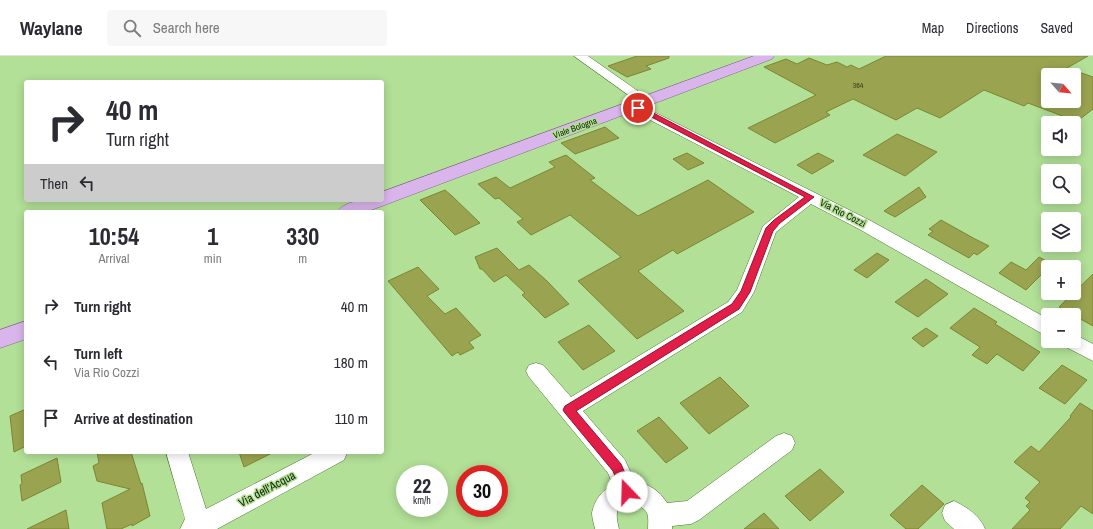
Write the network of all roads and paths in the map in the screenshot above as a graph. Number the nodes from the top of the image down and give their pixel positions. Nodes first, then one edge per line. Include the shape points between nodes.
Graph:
1 (580, 56) edge
2 (768, 56) edge
3 (640, 103) junction
4 (810, 197) junction
5 (384, 199) edge
6 (375, 202) edge
7 (353, 210) edge
8 (1041, 324) edge
9 (24, 331) edge
10 (0, 340) edge
11 (1081, 346) edge
12 (1093, 353) edge
13 (536, 371) dead end
14 (569, 410) junction
15 (784, 444) dead end
16 (178, 454) edge
17 (334, 454) edge
18 (627, 492) junction
19 (954, 513) dead end
20 (660, 522) edge
21 (196, 527) edge
22 (607, 529) edge
23 (973, 529) edge

1 - 3 street, Via Rio Cozzi
2 - 3 main road, Viale Bologna
3 - 4 street, Via Rio Cozzi
3 - 5 main road, Viale Bologna
4 - 8 street, Via Rio Cozzi
4 - 14 street via 769,230 745,292 735,307
6 - 7 main road, Viale Bologna
9 - 10 main road
11 - 12 street
13 - 14 street
14 - 18 street via 617,467
15 - 20 street via 691,512
16 - 21 street, Via dell'Acqua
17 - 21 street, Via dell'Acqua
18 - 20 street via 648,497 653,502
18 - 22 street via 611,498 607,505 604,513
19 - 23 street

